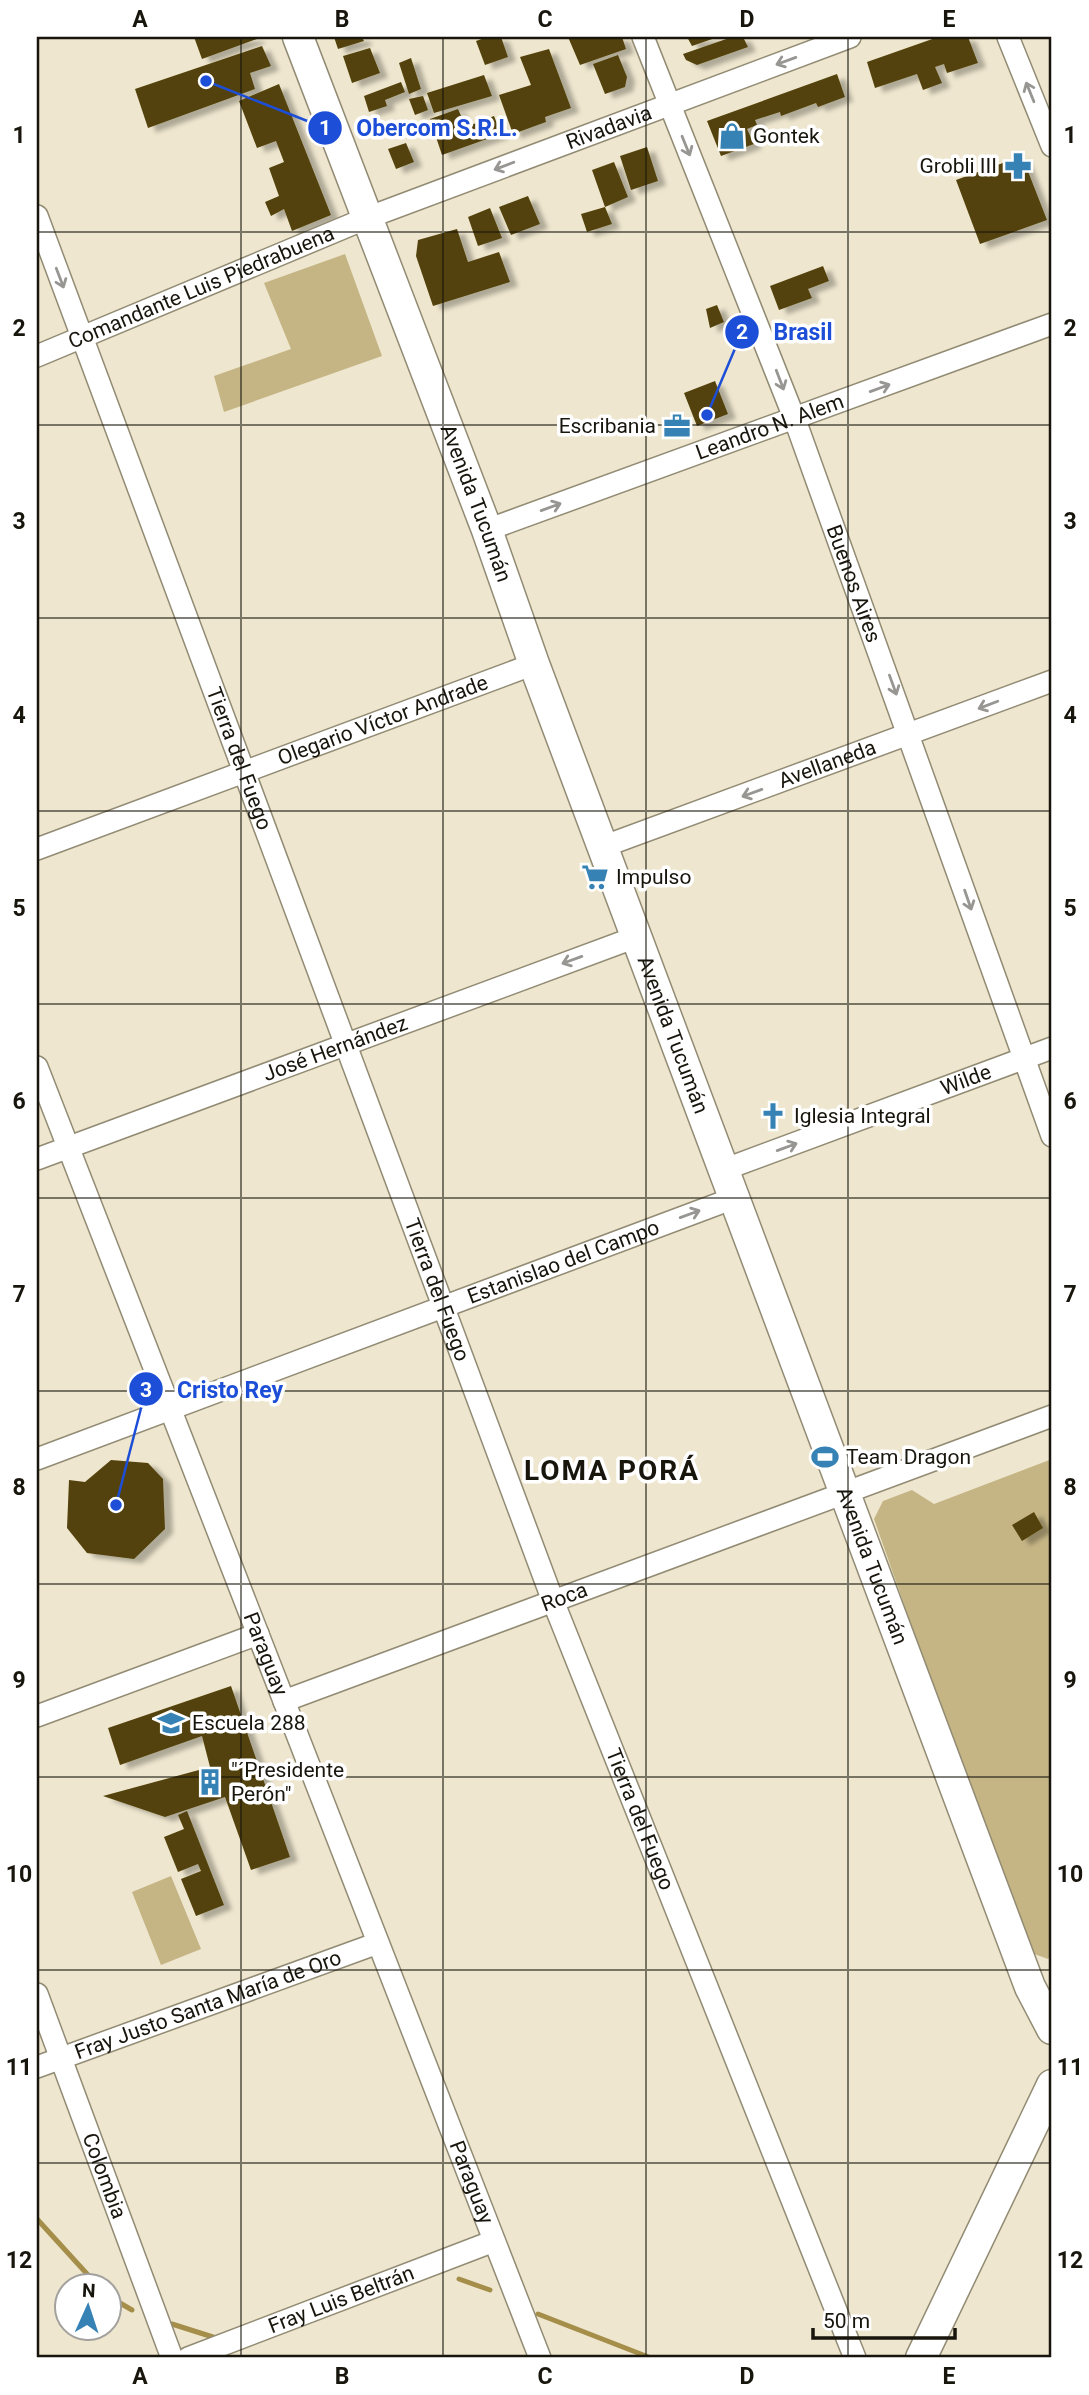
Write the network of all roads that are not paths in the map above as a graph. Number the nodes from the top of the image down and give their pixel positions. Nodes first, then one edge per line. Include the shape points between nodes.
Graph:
1 (298, 37) edge
2 (643, 37) edge
3 (850, 37) edge
4 (1008, 37) edge
5 (670, 104) junction
6 (1052, 146) edge
7 (37, 216) edge
8 (367, 218) junction
9 (1052, 324) edge
10 (84, 339) junction
11 (37, 356) edge
12 (795, 420) junction
13 (487, 530) junction
14 (534, 664) junction
15 (1052, 681) edge
16 (911, 734) junction
17 (242, 772) junction
18 (602, 847) junction
19 (37, 849) edge
20 (636, 937) junction
21 (344, 1045) junction
22 (1052, 1048) edge
23 (1023, 1059) junction
24 (37, 1067) edge
25 (1052, 1136) edge
26 (68, 1147) junction
27 (37, 1158) edge
28 (723, 1170) junction
29 (734, 1198) junction
30 (442, 1306) junction
31 (169, 1407) junction
32 (1052, 1416) edge
33 (37, 1459) edge
34 (845, 1493) junction
35 (553, 1601) junction
36 (258, 1634) junction
37 (284, 1701) junction
38 (37, 1716) edge
39 (378, 1943) junction
40 (1041, 1993) edge
41 (37, 1994) edge
42 (1052, 2029) edge
43 (61, 2059) junction
44 (37, 2067) edge
45 (1052, 2085) edge
46 (494, 2241) junction
47 (172, 2358) edge
48 (188, 2358) edge
49 (540, 2358) edge
50 (855, 2358) edge
51 (921, 2358) edge

1 - 8 main road, Avenida Tucumán
2 - 5 street, Buenos Aires
3 -> 5 street, Rivadavia
6 -> 4 street
5 -> 8 street, Rivadavia
5 -> 12 street, Buenos Aires
7 -> 10 street, Tierra del Fuego
8 - 10 street, Comandante Luis Piedrabuena
8 - 13 main road, Avenida Tucumán
12 -> 9 street, Leandro N. Alem
10 - 11 street, Comandante Luis Piedrabuena
10 - 17 street, Tierra del Fuego
13 -> 12 street, Leandro N. Alem
12 -> 16 street, Buenos Aires
13 - 14 main road, Avenida Tucumán
14 - 17 street, Olegario Víctor Andrade
14 - 18 main road, Avenida Tucumán
15 -> 16 street, Avellaneda
16 -> 18 street, Avellaneda
16 -> 23 street, Buenos Aires
17 - 19 street, Olegario Víctor Andrade
17 - 21 street, Tierra del Fuego
18 - 20 main road, Avenida Tucumán
20 -> 21 street, José Hernández
20 - 28 main road, Avenida Tucumán
21 - 26 street, José Hernández
21 - 30 street, Tierra del Fuego
22 - 23 street, Wilde
23 - 25 street, Buenos Aires
28 -> 23 street, Wilde
24 - 26 street, Paraguay
26 - 27 street, José Hernández
26 - 31 street, Paraguay
28 - 29 main road, Avenida Tucumán
30 -> 29 street, Estanislao del Campo
29 - 34 main road, Avenida Tucumán
30 - 31 street, Estanislao del Campo
30 - 35 street, Tierra del Fuego
31 - 33 street, Estanislao del Campo
31 - 36 street, Paraguay
32 - 34 street, Roca
34 - 35 street, Roca
34 - 40 main road, Avenida Tucumán
35 - 37 street, Roca
35 - 50 street, Tierra del Fuego
36 - 37 street, Paraguay
36 - 38 street
37 - 39 street, Paraguay
39 - 43 street, Fray Justo Santa María de Oro
39 - 46 street, Paraguay
40 - 42 main road, Avenida Tucumán
41 - 43 street, Colombia
43 - 44 street, Fray Justo Santa María de Oro
43 - 47 street, Colombia
45 - 51 main road
46 - 48 street, Fray Luis Beltrán
46 - 49 street, Paraguay

